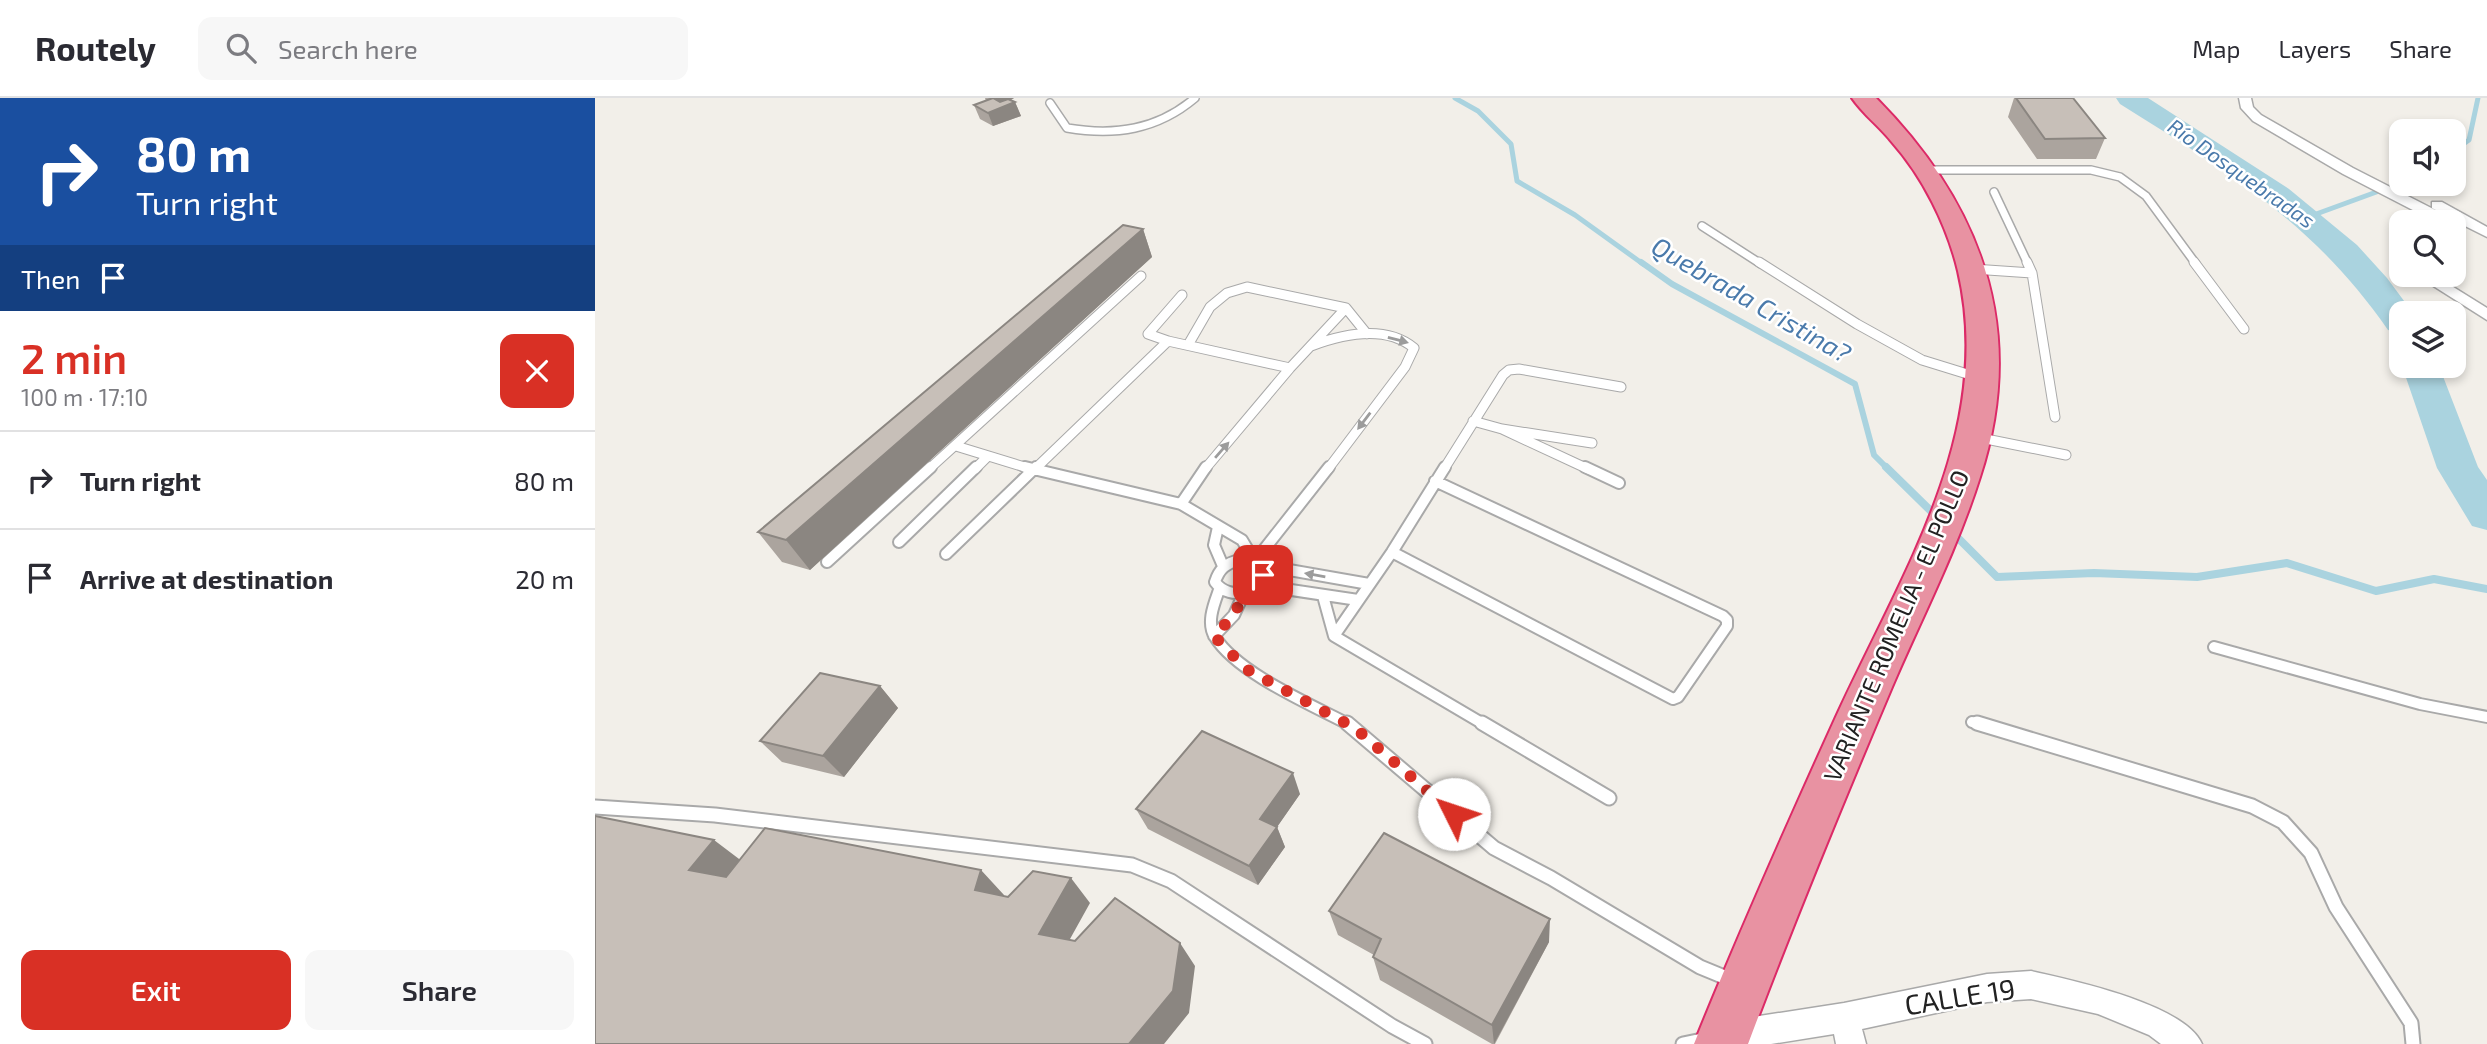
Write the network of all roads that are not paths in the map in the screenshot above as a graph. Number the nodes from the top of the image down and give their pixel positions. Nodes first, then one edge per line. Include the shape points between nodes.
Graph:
1 (1195, 98) edge
2 (1863, 98) edge
3 (2245, 98) edge
4 (1050, 103) dead end
5 (1927, 170) junction
6 (1994, 192) dead end
7 (2411, 197) junction
8 (2430, 210) edge
9 (2466, 225) edge
10 (2473, 225) junction
11 (1702, 226) dead end
12 (2466, 233) edge
13 (2487, 233) edge
14 (2487, 245) edge
15 (1973, 269) junction
16 (2032, 273) junction
17 (1141, 276) dead end
18 (2443, 287) edge
19 (1182, 295) dead end
20 (1346, 308) junction
21 (2487, 315) edge
22 (2244, 329) dead end
23 (1367, 334) junction
24 (1168, 341) junction
25 (1188, 345) junction
26 (1311, 346) junction
27 (1290, 368) junction
28 (1983, 379) junction
29 (1621, 387) dead end
30 (2055, 417) dead end
31 (1473, 421) junction
32 (1502, 429) junction
33 (1974, 437) junction
34 (1592, 443) dead end
35 (956, 446) junction
36 (2066, 455) dead end
37 (986, 457) junction
38 (1031, 469) junction
39 (1435, 481) junction
40 (1619, 483) dead end
41 (1181, 504) junction
42 (1218, 527) junction
43 (899, 542) dead end
44 (1392, 552) junction
45 (946, 554) dead end
46 (827, 562) dead end
47 (1254, 562) junction
48 (1223, 566) junction
49 (1369, 584) junction
50 (1258, 585) junction
51 (1219, 590) junction
52 (1244, 593) junction
53 (1323, 596) junction
54 (1358, 600) junction
55 (1214, 636) junction
56 (1334, 636) junction
57 (2214, 647) dead end
58 (2487, 718) edge
59 (1972, 722) dead end
60 (1609, 798) dead end
61 (595, 807) edge
62 (1744, 985) junction
63 (1391, 1026) junction
64 (1847, 1031) edge
65 (1709, 1041) edge
66 (1408, 1044) edge
67 (1425, 1044) edge
68 (2187, 1044) edge
69 (2413, 1044) edge

1 - 4 lane via 1154,125 1109,132 1067,128
2 - 5 highway, VARIANTE ROMELIA - EL POLLO
3 - 7 street via 2257,118 2348,171
5 - 15 highway, VARIANTE ROMELIA - EL POLLO via 1949,206
5 - 22 lane via 2091,170 2120,177 2147,196
6 - 16 lane
7 - 8 street
7 - 10 street
9 - 10 street
10 - 13 street
11 - 28 lane via 1921,360
12 - 14 street
15 - 16 lane
15 - 28 highway, VARIANTE ROMELIA - EL POLLO via 1982,321
16 - 30 lane
17 - 35 lane
18 - 21 street
19 - 24 lane via 1148,334
20 - 23 lane
20 - 25 lane via 1234,288 1222,294 1195,327
20 - 26 lane
23 - 26 lane via 1326,339
23 -> 47 lane via 1409,343 1414,348 1412,355
24 - 25 lane
24 - 38 lane
25 - 27 lane
26 - 27 lane
41 -> 27 lane via 1194,482
28 - 33 highway, VARIANTE ROMELIA - EL POLLO
29 - 31 lane via 1509,370
31 - 32 lane
31 - 39 lane
32 - 34 lane
32 - 40 lane
33 - 36 lane
33 - 62 highway, VARIANTE ROMELIA - EL POLLO via 1945,524
35 - 37 lane
35 - 46 lane
37 - 38 lane
37 - 43 lane
38 - 41 lane
38 - 45 lane
39 - 44 lane
39 - 44 lane via 1723,616 1727,625 1673,699
41 - 42 lane
42 - 47 lane via 1242,540
42 - 48 lane via 1215,545
44 - 49 lane
47 - 48 lane via 1234,560
49 -> 47 lane
47 - 50 lane via 1263,575
48 - 51 lane via 1216,573
49 - 54 lane
50 - 52 lane
50 - 53 lane
51 - 52 lane
51 - 55 lane via 1211,615
52 - 55 lane via 1234,615
53 - 54 lane
53 - 56 lane
54 - 56 lane
55 - 62 lane via 1246,669 1355,728 1494,848 1700,967
56 - 60 lane
57 - 58 lane
59 - 69 lane via 2252,806 2283,822 2311,853 2336,907 2411,1023
61 - 63 lane via 715,815 1132,865 1171,881
62 - 65 highway, VARIANTE ROMELIA - EL POLLO
63 - 66 lane
63 - 67 lane
64 - 65 street, CALLE 19
64 - 68 street, CALLE 19 via 1987,988 2031,985 2098,1000 2159,1025

